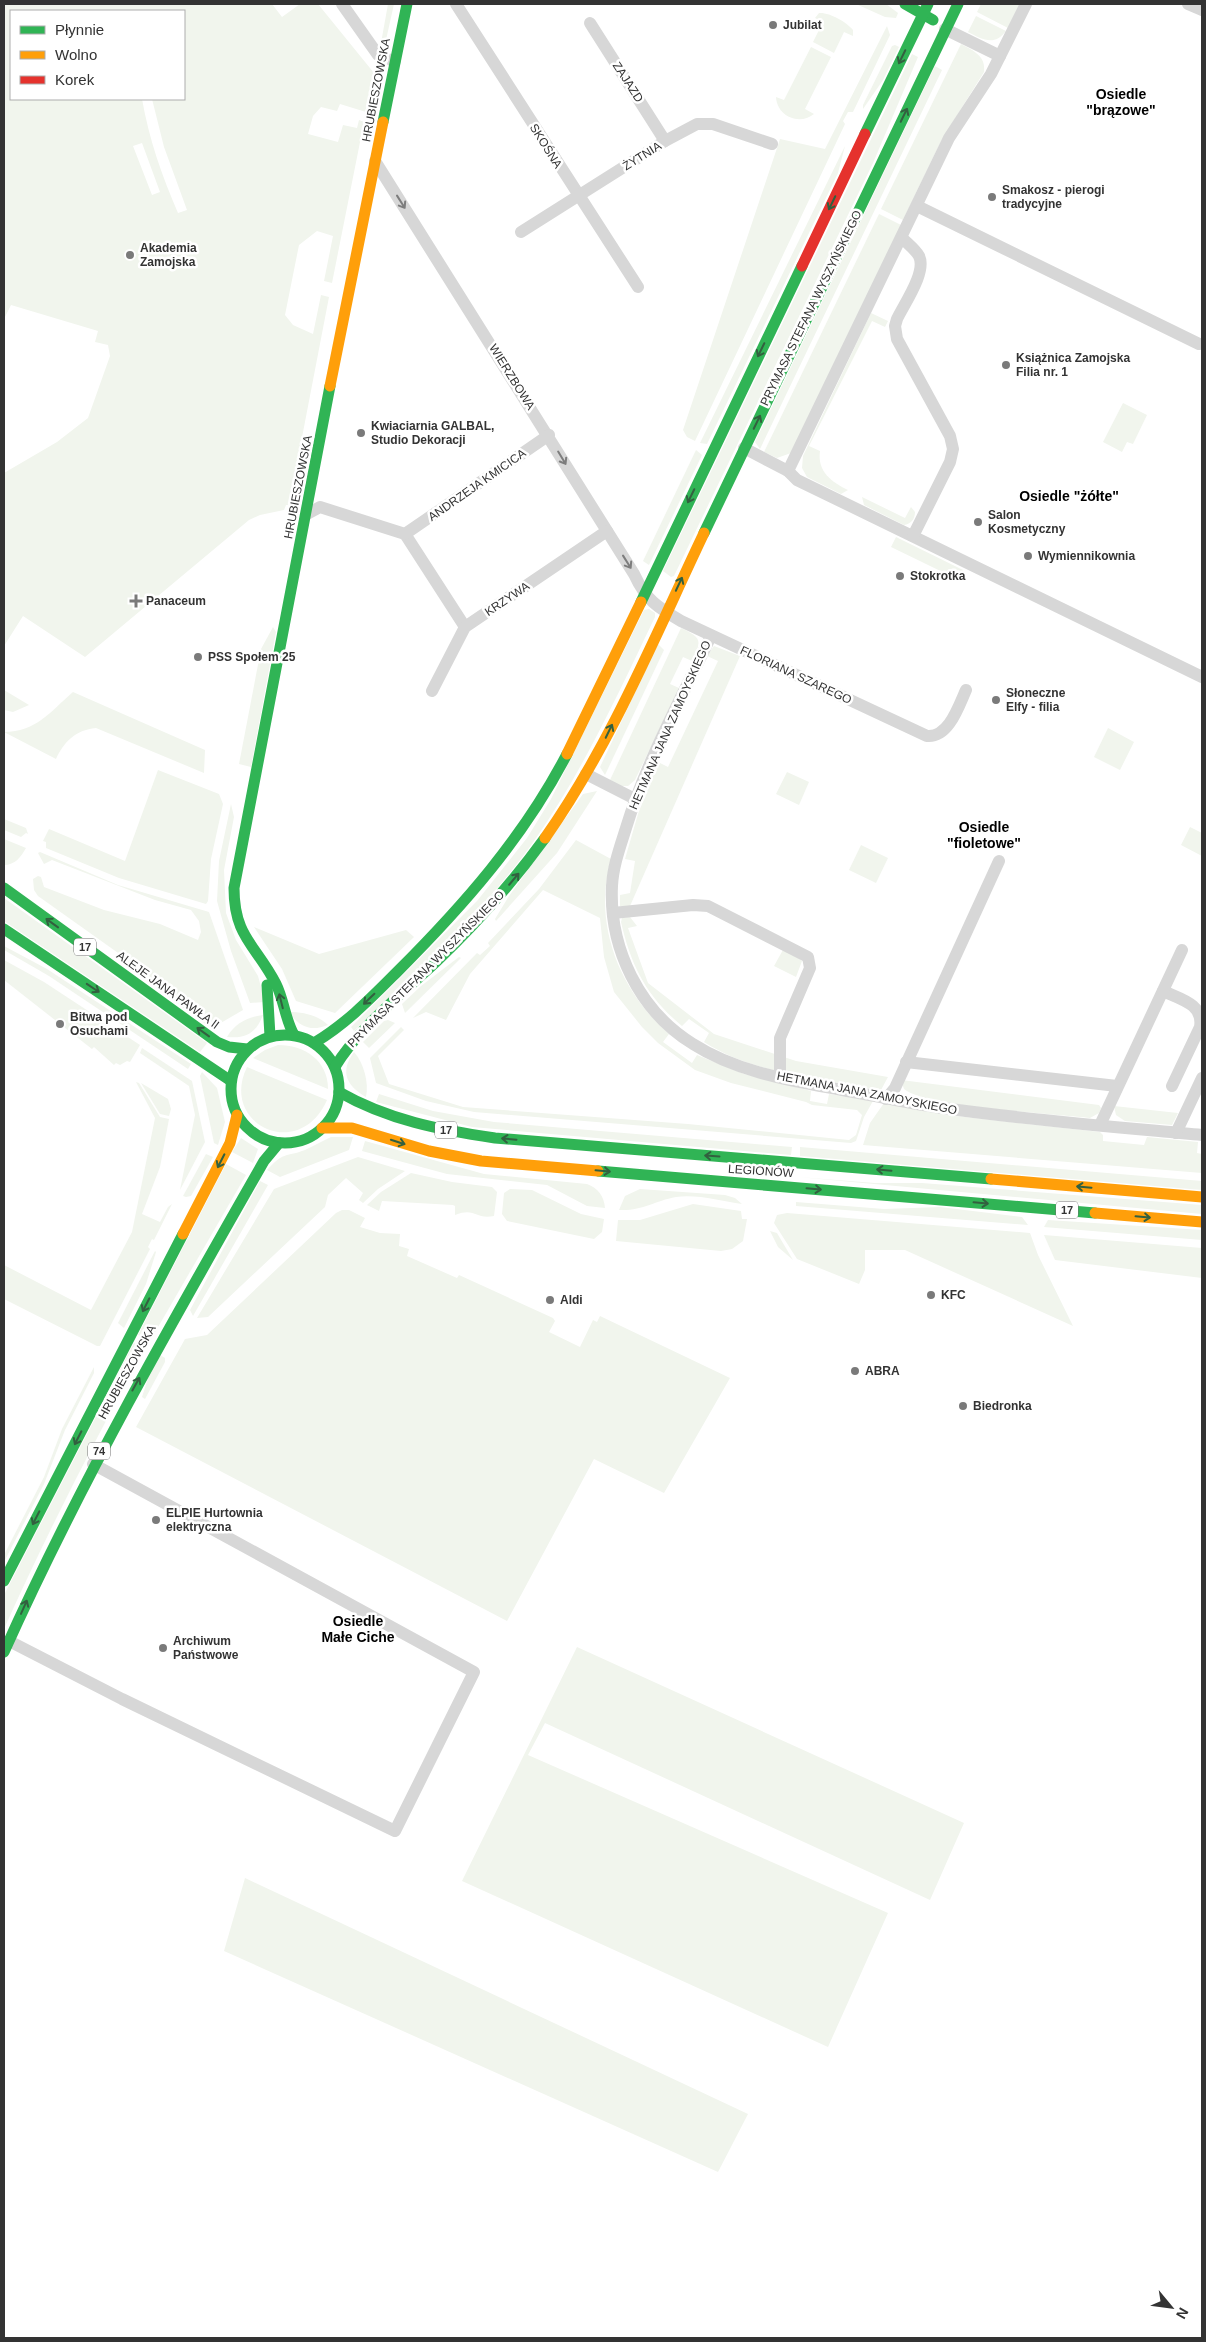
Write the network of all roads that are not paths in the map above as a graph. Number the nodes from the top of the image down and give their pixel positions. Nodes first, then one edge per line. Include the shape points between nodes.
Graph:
1 (342, 4) edge
2 (407, 4) edge
3 (456, 4) edge
4 (905, 4) edge
5 (958, 4) edge
6 (1026, 4) edge
7 (1188, 4) edge
8 (926, 8) edge
9 (1202, 10) edge
10 (590, 23) dead end
11 (946, 30) junction
12 (1000, 56) junction
13 (395, 61) junction
14 (665, 141) junction
15 (772, 144) dead end
16 (375, 161) junction
17 (578, 196) junction
18 (917, 206) junction
19 (522, 232) dead end
20 (902, 238) junction
21 (638, 287) dead end
22 (1199, 344) dead end
23 (548, 435) junction
24 (744, 448) junction
25 (788, 471) junction
26 (307, 514) junction
27 (607, 531) junction
28 (405, 534) junction
29 (913, 536) junction
30 (644, 595) junction
31 (666, 612) junction
32 (465, 628) junction
33 (711, 636) junction
34 (1202, 677) edge
35 (966, 690) dead end
36 (432, 691) dead end
37 (586, 774) junction
38 (635, 799) junction
39 (999, 861) dead end
40 (4, 888) edge
41 (613, 913) junction
42 (4, 929) edge
43 (1182, 950) dead end
44 (265, 970) junction
45 (1163, 991) junction
46 (294, 1035) junction
47 (270, 1036) junction
48 (314, 1043) junction
49 (247, 1050) junction
50 (906, 1062) junction
51 (335, 1067) junction
52 (780, 1077) junction
53 (1202, 1078) edge
54 (231, 1081) junction
55 (1118, 1086) junction
56 (1172, 1086) dead end
57 (339, 1092) junction
58 (886, 1099) junction
59 (237, 1115) junction
60 (1100, 1125) junction
61 (322, 1128) junction
62 (1176, 1133) junction
63 (1202, 1135) edge
64 (279, 1143) junction
65 (1202, 1197) edge
66 (1202, 1222) edge
67 (93, 1464) junction
68 (4, 1581) edge
69 (6, 1646) edge

1 - 13 street via 378,55
2 - 13 main road, HRUBIESZOWSKA
3 - 17 street, SKOŚNA
4 - 8 main road
5 - 11 main road, PRYMASA STEFANA WYSZYŃSKIEGO
6 - 12 street
7 - 9 street
8 - 11 main road
8 -> 30 main road, PRYMASA STEFANA WYSZYŃSKIEGO
10 - 14 street, ZAJAZD
11 - 12 street
24 -> 11 main road, PRYMASA STEFANA WYSZYŃSKIEGO
12 - 18 street via 949,138
13 - 16 main road, HRUBIESZOWSKA
14 - 15 street, ŻYTNIA via 692,125 702,123
14 - 17 street, ŻYTNIA
16 -> 23 street, WIERZBOWA
16 - 26 main road, HRUBIESZOWSKA
17 - 19 street, ŻYTNIA
17 - 21 street, SKOŚNA
18 - 20 street
18 - 22 street
20 - 25 street
20 - 29 street via 918,255 921,266 897,319 896,339 950,436 953,449 950,462
23 -> 27 street, WIERZBOWA
23 - 28 street, ANDRZEJA KMICICA
24 - 25 street
31 -> 24 main road, PRYMASA STEFANA WYSZYŃSKIEGO
25 - 29 street via 797,480
26 - 28 street via 320,507
26 - 44 main road, HRUBIESZOWSKA via 234,888 238,926
27 -> 30 street, WIERZBOWA
27 - 32 street, KRZYWA
28 - 32 street
29 - 34 street
30 - 31 street
30 -> 48 main road, PRYMASA STEFANA WYSZYŃSKIEGO via 564,762 507,851 431,939 339,1028
31 - 33 street, FLORIANA SZAREGO
37 -> 31 main road, PRYMASA STEFANA WYSZYŃSKIEGO
32 - 36 street, KRZYWA
33 - 35 street, FLORIANA SZAREGO via 928,736 940,733 947,726
33 - 38 street, HETMANA JANA ZAMOYSKIEGO
37 - 38 street
51 -> 37 main road, PRYMASA STEFANA WYSZYŃSKIEGO via 351,1043 502,893 545,839
38 - 41 street, HETMANA JANA ZAMOYSKIEGO via 614,869
39 - 50 street
49 -> 40 main road, ALEJE JANA PAWŁA II / 17 via 216,1042
41 - 52 street, HETMANA JANA ZAMOYSKIEGO via 626,966 643,996 665,1023 714,1056
41 - 52 street via 708,906 808,956 810,968 780,1038
42 -> 54 main road, 17
43 - 45 street
46 -> 44 main road, HRUBIESZOWSKA via 285,1018 276,985
44 - 47 main road, HRUBIESZOWSKA
45 - 55 street
45 - 56 street via 1193,1005 1198,1009 1201,1020
46 - 47 main road
46 - 48 main road
47 - 49 main road
48 - 51 main road
49 - 54 main road
50 - 55 street
50 - 58 street via 895,1088
51 - 57 main road, 17
52 - 58 street, HETMANA JANA ZAMOYSKIEGO
53 - 62 street
54 - 59 main road, 17
55 - 60 street
57 - 61 main road, 17 via 336,1108
65 -> 57 main road, LEGIONÓW / 17 via 495,1138 406,1120 366,1107
58 - 60 street, HETMANA JANA ZAMOYSKIEGO
59 - 64 main road, 17 via 255,1134
59 -> 68 main road, HRUBIESZOWSKA / 74 via 230,1143
60 - 62 street, HETMANA JANA ZAMOYSKIEGO
61 - 64 main road, 17 via 305,1139
61 -> 66 main road, LEGIONÓW / 17 via 352,1128 428,1151 488,1161
62 - 63 street, HETMANA JANA ZAMOYSKIEGO
67 -> 64 main road, HRUBIESZOWSKA / 74 via 264,1161
69 -> 67 main road, HRUBIESZOWSKA / 74
67 - 69 street via 474,1672 395,1831

